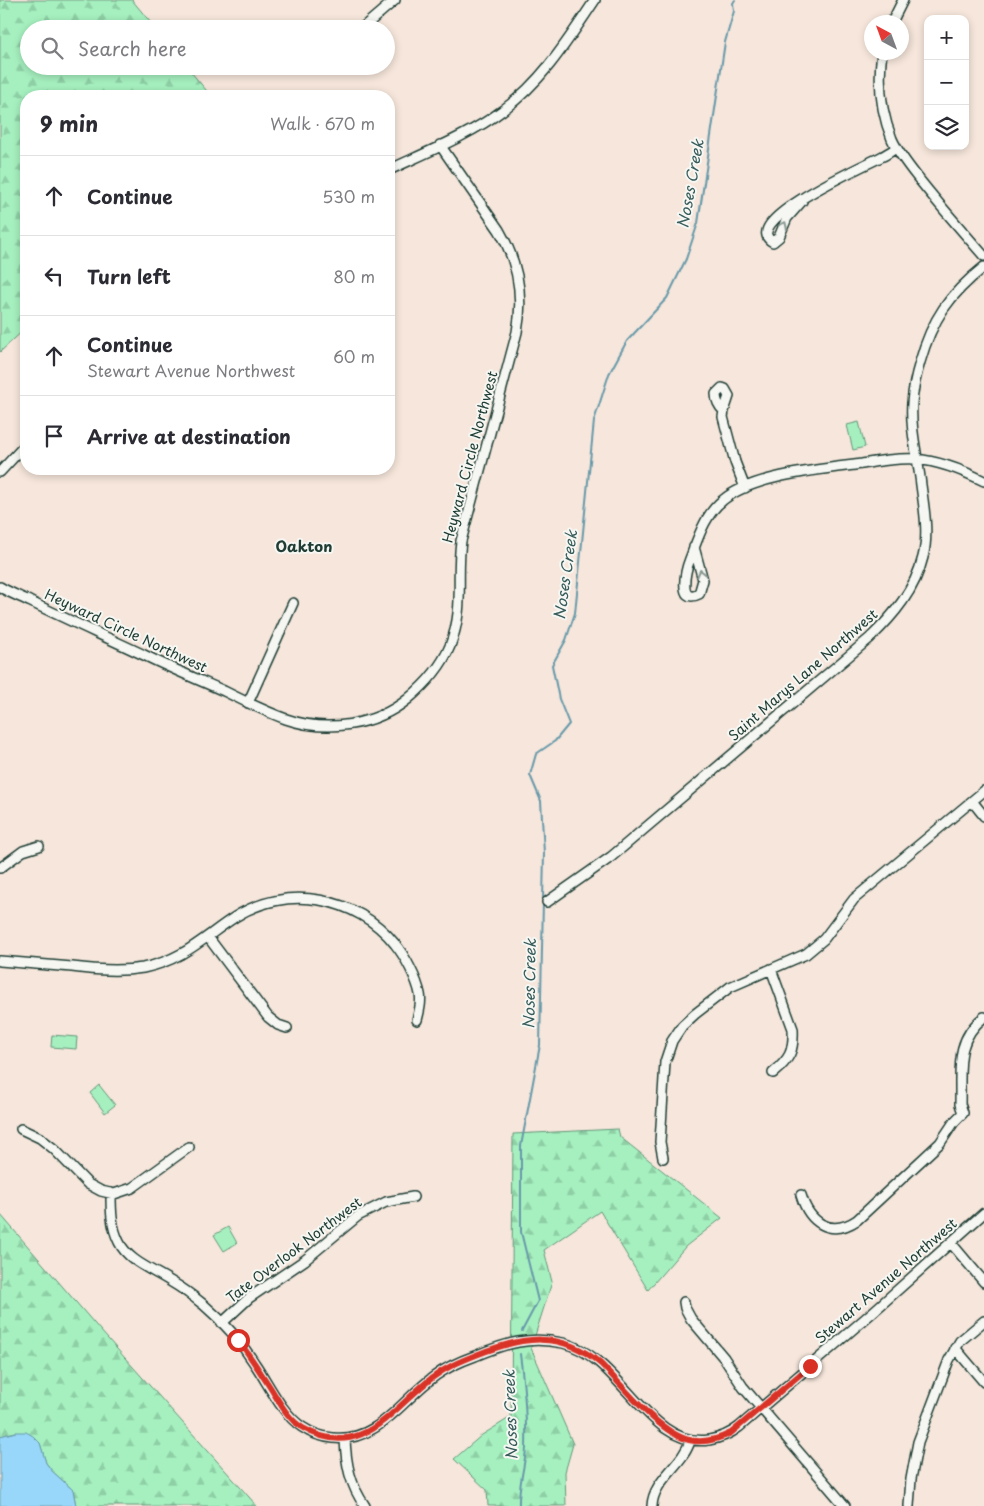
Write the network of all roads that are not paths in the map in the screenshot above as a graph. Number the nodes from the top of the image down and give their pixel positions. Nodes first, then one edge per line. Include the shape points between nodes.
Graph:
1 (395, 0) edge
2 (595, 0) edge
3 (903, 0) edge
4 (896, 15) edge
5 (371, 20) edge
6 (881, 60) edge
7 (440, 145) junction
8 (896, 148) junction
9 (395, 167) edge
10 (803, 198) junction
11 (984, 256) edge
12 (984, 267) edge
13 (724, 411) dead end
14 (20, 450) edge
15 (918, 460) junction
16 (0, 472) edge
17 (984, 482) edge
18 (744, 488) junction
19 (694, 547) dead end
20 (0, 587) edge
21 (293, 603) dead end
22 (248, 703) junction
23 (984, 791) edge
24 (972, 801) junction
25 (984, 816) edge
26 (39, 846) dead end
27 (0, 868) edge
28 (570, 874) dead end
29 (576, 882) junction
30 (547, 902) dead end
31 (208, 937) junction
32 (0, 960) edge
33 (771, 969) junction
34 (984, 1017) edge
35 (416, 1020) dead end
36 (287, 1028) dead end
37 (773, 1073) dead end
38 (21, 1129) dead end
39 (189, 1147) dead end
40 (662, 1158) dead end
41 (111, 1193) junction
42 (801, 1195) dead end
43 (413, 1197) dead end
44 (984, 1213) edge
45 (951, 1243) junction
46 (984, 1282) edge
47 (684, 1302) dead end
48 (984, 1322) edge
49 (222, 1323) junction
50 (955, 1348) junction
51 (984, 1382) edge
52 (760, 1408) junction
53 (345, 1439) junction
54 (690, 1440) junction
55 (365, 1506) edge
56 (652, 1506) edge
57 (845, 1506) edge
58 (909, 1506) edge

1 - 5 street
2 - 7 street via 556,58 514,102 490,119
3 - 4 street
6 - 8 street via 881,94
7 - 9 street
7 - 22 street, Heyward Circle Northwest via 504,238 514,260 521,310 461,541 460,600 454,632 440,664 423,686 376,718 356,724 308,724 286,719
8 - 10 street
8 - 11 street
10 -> 10 street via 775,217 767,234 770,241 779,237 787,218
12 - 15 street, Saint Marys Lane Northwest via 963,284 931,327 916,374 912,403 912,427
13 - 18 street
14 - 16 street
15 - 17 street via 956,470
15 - 18 street via 819,470
15 - 29 street, Saint Marys Lane Northwest via 925,516 925,551 914,582 894,614 870,638 611,857
18 - 19 street via 728,496 714,509
20 - 22 street, Heyward Circle Northwest
21 - 22 street
23 - 24 street
24 - 25 street
24 - 33 street via 854,900 816,947
26 - 27 street via 23,851
28 - 29 street
29 - 30 street, Saint Marys Lane Northwest
31 - 32 street via 167,961 133,970 112,971
31 - 35 street via 247,910 272,901 301,898 341,905 376,925 403,955 420,994
31 - 36 street via 268,1017
33 - 37 street via 793,1029 790,1057
33 - 40 street via 730,987 682,1026 672,1041 665,1062
34 - 42 street via 963,1044 960,1104 963,1113 940,1143 857,1220 845,1227 826,1226 814,1220
38 - 41 street via 54,1149 88,1184
39 - 41 street via 132,1188
41 - 49 street via 112,1222 123,1248 135,1260 180,1287
43 - 49 street, Tate Overlook Northwest via 386,1202 358,1216 305,1260 249,1298
44 - 45 street, Stewart Avenue Northwest
45 - 46 street
45 - 52 street, Stewart Avenue Northwest
47 - 52 street via 691,1319
48 - 50 street
49 - 53 street via 243,1346 297,1423 320,1435
50 - 51 street
50 - 58 street via 918,1442
52 - 54 street, Stewart Avenue Northwest via 726,1436
52 - 57 street
53 - 54 street via 374,1428 430,1379 451,1366 506,1344 536,1340 569,1345 590,1355 661,1425
53 - 55 street via 350,1477
54 - 56 street via 656,1490

